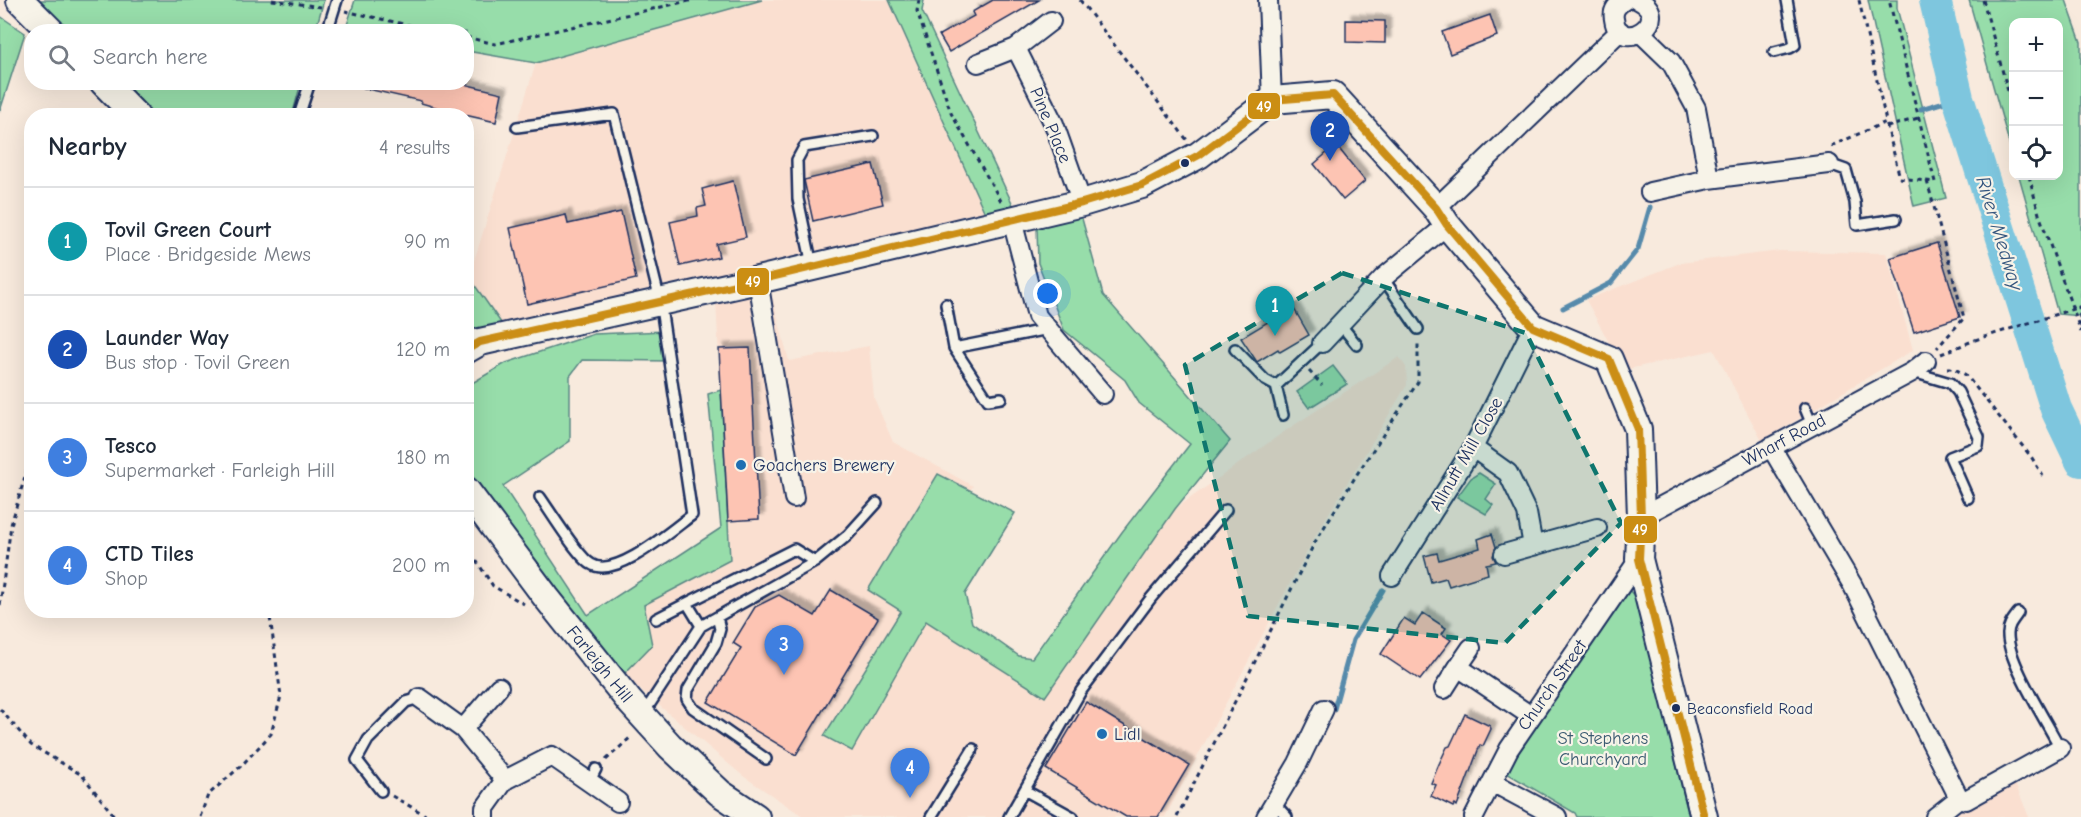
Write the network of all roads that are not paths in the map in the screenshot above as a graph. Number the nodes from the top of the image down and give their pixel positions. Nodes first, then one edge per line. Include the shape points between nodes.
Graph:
1 (20, 0) edge
2 (1268, 0) edge
3 (1624, 0) edge
4 (1787, 0) edge
5 (1647, 2) edge
6 (336, 4) edge
7 (1051, 21) dead end
8 (44, 24) edge
9 (330, 24) edge
10 (1620, 31) junction
11 (1641, 33) junction
12 (1016, 48) junction
13 (1774, 52) dead end
14 (978, 63) dead end
15 (111, 90) edge
16 (307, 90) edge
17 (1272, 100) junction
18 (128, 108) edge
19 (302, 108) edge
20 (517, 127) dead end
21 (873, 136) dead end
22 (1829, 164) joint
23 (1709, 179) junction
24 (1650, 192) dead end
25 (1082, 203) junction
26 (1442, 216) junction
27 (1896, 219) dead end
28 (1012, 220) junction
29 (813, 267) junction
30 (1383, 278) junction
31 (758, 280) junction
32 (660, 302) junction
33 (946, 303) dead end
34 (1340, 324) junction
35 (1533, 327) junction
36 (1049, 329) junction
37 (1418, 329) road end
38 (1322, 343) joint
39 (474, 345) edge
40 (1357, 345) dead end
41 (954, 348) junction
42 (1235, 349) dead end
43 (1922, 370) joint
44 (1276, 386) junction
45 (1103, 394) dead end
46 (1001, 398) dead end
47 (1283, 415) dead end
48 (1771, 447) junction
49 (1473, 448) junction
50 (540, 497) dead end
51 (794, 498) dead end
52 (1968, 498) dead end
53 (474, 501) edge
54 (877, 503) dead end
55 (1226, 510) dead end
56 (1641, 518) junction
57 (1597, 528) dead end
58 (1533, 546) junction
59 (1504, 554) dead end
60 (1639, 559) junction
61 (815, 562) junction
62 (1392, 576) dead end
63 (687, 603) junction
64 (2018, 613) dead end
65 (717, 617) junction
66 (656, 619) dead end
67 (701, 626) junction
68 (1471, 648) dead end
69 (1458, 667) junction
70 (499, 687) dead end
71 (1444, 689) dead end
72 (420, 698) joint
73 (1324, 709) dead end
74 (643, 715) junction
75 (1531, 716) junction
76 (463, 729) junction
77 (2060, 748) joint
78 (973, 749) dead end
79 (766, 759) dead end
80 (505, 780) junction
81 (1492, 782) junction
82 (381, 790) road end
83 (1026, 791) junction
84 (1959, 798) junction
85 (618, 802) dead end
86 (1270, 810) edge
87 (485, 817) edge
88 (756, 817) edge
89 (931, 817) edge
90 (1009, 817) edge
91 (1073, 817) edge
92 (1287, 817) edge
93 (1474, 817) edge
94 (1557, 817) edge
95 (1704, 817) edge
96 (1935, 817) edge

1 - 8 street
2 - 17 street
3 - 10 street via 1613,15
4 - 13 lane via 1794,45
5 - 11 street via 1650,18
6 - 9 lane
7 - 12 street
10 - 11 street via 1630,35
10 - 26 street
11 - 23 street via 1671,62 1696,108
12 - 14 street
12 - 25 street, Pine Place via 1054,124
15 - 18 street
16 - 19 lane
17 - 25 street via 1198,156 1142,185
17 - 26 street via 1334,95
20 - 32 lane via 614,114
21 - 29 lane via 804,147 797,160 798,199
22 - 23 street
22 - 27 lane via 1846,170 1857,225
23 - 24 street
25 - 28 street
26 - 30 street
26 - 35 street
28 - 29 street
28 - 36 street via 1037,316
29 - 31 street
30 - 34 street
30 - 37 lane
31 - 32 street
31 - 51 street
32 - 39 street
32 - 50 lane via 692,515 638,555 597,567 585,559
33 - 41 lane
34 - 38 street
34 - 40 lane
35 - 49 street, Allnutt Mill Close
35 - 56 street via 1609,359 1638,429
36 - 41 lane
36 - 45 street
38 - 44 lane
41 - 46 lane via 988,400
42 - 44 lane
43 - 48 street, Wharf Road via 1809,416
43 - 52 lane via 1950,383 1958,392 1979,437 1978,446 1950,457
44 - 47 lane
48 - 56 street, Wharf Road
48 - 84 street via 1852,584
49 - 58 street via 1508,473 1527,513
49 - 62 street, Allnutt Mill Close
53 - 74 street, Farleigh Hill via 546,597
54 - 61 lane via 848,535
55 - 83 lane via 1151,598 1081,691
56 - 60 street
57 - 58 street
58 - 59 street
60 - 75 street, Church Street
60 - 95 street
61 - 63 lane via 794,549
61 - 65 lane
63 - 66 lane
63 - 67 lane
64 - 77 lane via 2010,623 2009,647
65 - 67 lane
65 - 79 lane via 720,629 716,643 688,690 687,699 693,708
67 - 74 lane
68 - 69 street
69 - 71 street
69 - 75 street
70 - 76 street
72 - 76 street
72 - 82 lane via 406,702 368,740 357,760
73 - 86 street
74 - 88 street, Farleigh Hill via 720,793
75 - 81 street, Church Street
76 - 80 street
77 - 84 street via 1966,800
78 - 89 lane
80 - 85 street via 552,756 593,775
80 - 87 street via 485,808
81 - 93 street, Church Street
81 - 94 street
83 - 90 lane
83 - 91 lane
84 - 96 street
86 - 92 lane

